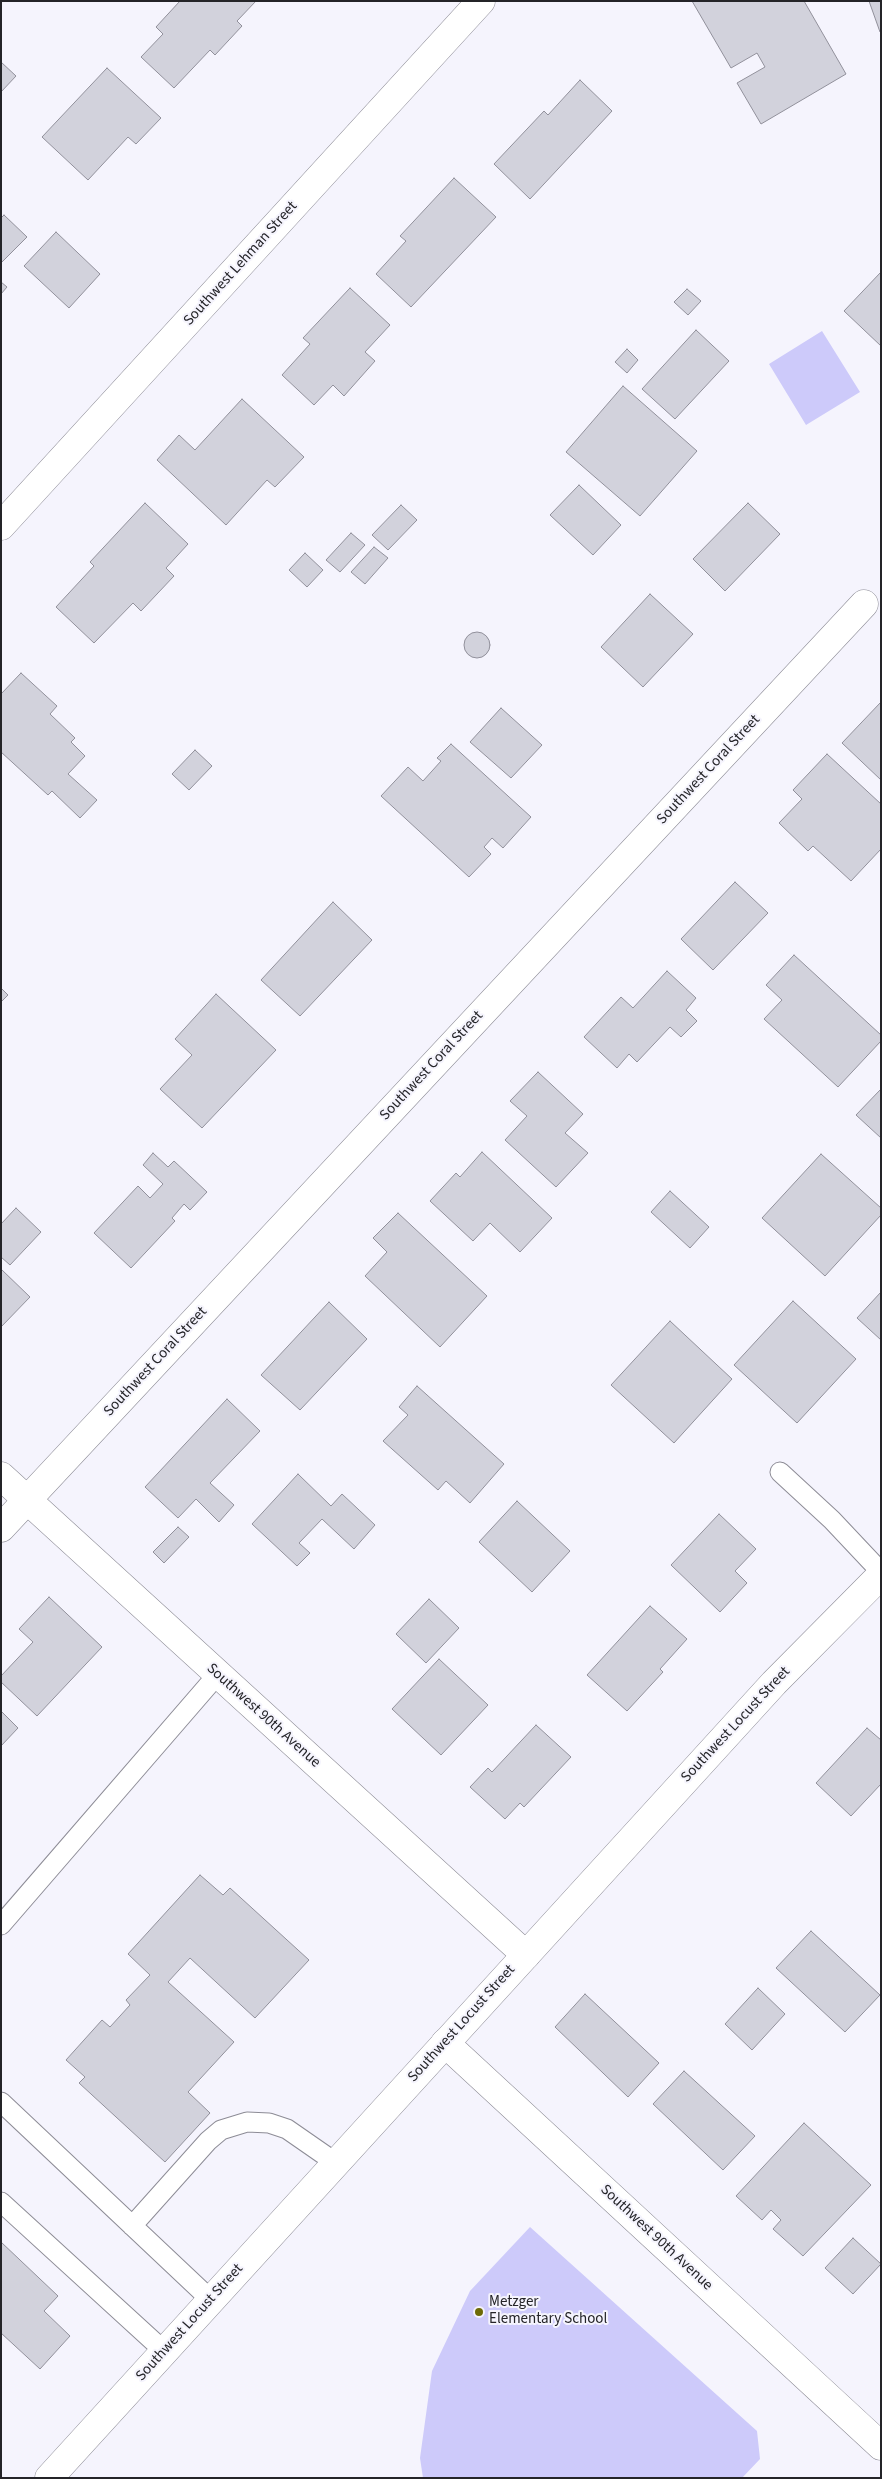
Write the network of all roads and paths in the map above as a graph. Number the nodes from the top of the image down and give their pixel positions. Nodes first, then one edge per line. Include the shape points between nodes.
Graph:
1 (481, 1) edge
2 (1, 526) edge
3 (864, 604) dead end
4 (780, 1472) dead end
5 (1, 1476) edge
6 (27, 1500) junction
7 (1, 1528) edge
8 (881, 1573) edge
9 (218, 1674) junction
10 (1, 1925) edge
11 (526, 1955) junction
12 (445, 2042) junction
13 (1, 2102) edge
14 (336, 2163) junction
15 (1, 2202) edge
16 (132, 2226) junction
17 (211, 2300) junction
18 (164, 2351) junction
19 (876, 2432) edge
20 (49, 2478) edge

1 - 2 street, Southwest Lehman Street
3 - 6 street, Southwest Coral Street
4 - 8 lane via 832,1520
5 - 6 street, Southwest 90th Avenue
6 - 7 street, Southwest Coral Street
6 - 9 street, Southwest 90th Avenue
8 - 11 street, Southwest Locust Street via 774,1683
9 - 10 lane
9 - 11 street, Southwest 90th Avenue
11 - 12 street, Southwest Locust Street
12 - 14 street, Southwest Locust Street
12 - 19 street, Southwest 90th Avenue
13 - 16 lane
14 - 16 lane via 287,2129 268,2123 247,2122 221,2130
14 - 17 street, Southwest Locust Street
15 - 18 lane
16 - 17 lane
17 - 18 street, Southwest Locust Street
18 - 20 street, Southwest Locust Street

